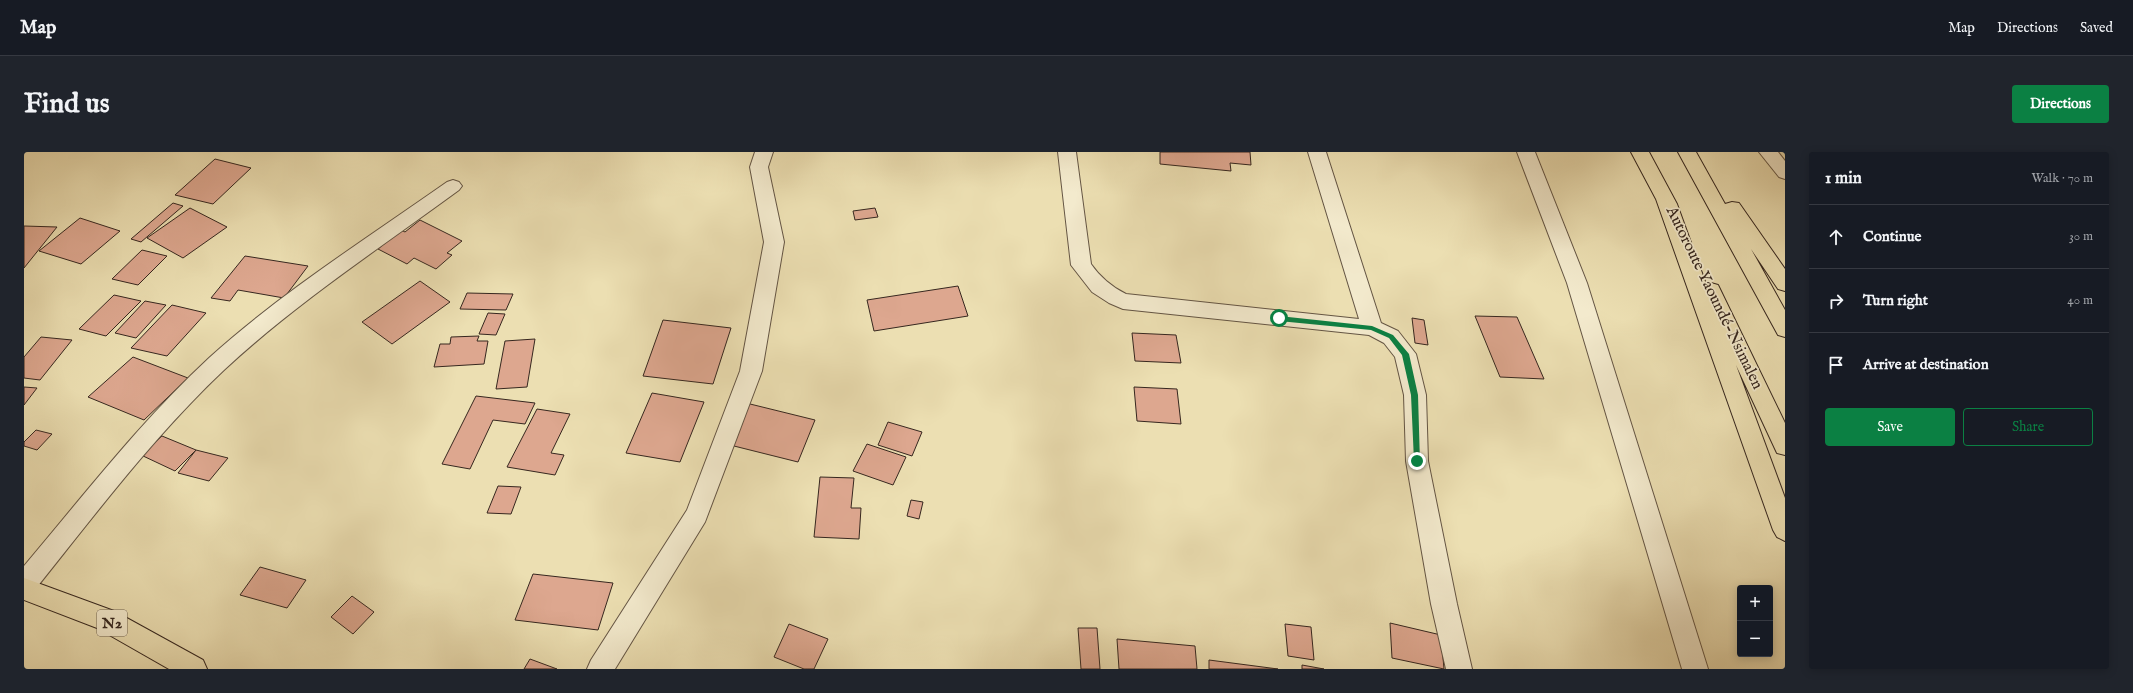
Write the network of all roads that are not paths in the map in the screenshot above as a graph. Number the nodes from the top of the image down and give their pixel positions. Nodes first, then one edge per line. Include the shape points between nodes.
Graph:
1 (764, 152) edge
2 (1067, 152) edge
3 (1317, 152) edge
4 (1526, 152) edge
5 (1640, 152) edge
6 (1687, 152) edge
7 (1694, 152) edge
8 (1768, 152) edge
9 (1785, 173) edge
10 (453, 186) dead end
11 (1662, 190) junction
12 (1785, 284) edge
13 (1372, 328) junction
14 (1785, 329) edge
15 (1785, 446) edge
16 (1785, 530) edge
17 (24, 584) edge
18 (24, 589) edge
19 (179, 666) edge
20 (600, 669) edge
21 (1460, 669) edge
22 (1695, 669) edge

1 - 20 street via 759,167 774,242 751,370 697,515
2 - 13 street via 1081,265 1106,294 1123,302
3 - 13 street
4 - 22 street via 1577,283
5 - 11 highway, Autoroute Yaoundé-Nsimalen
6 - 14 highway
7 - 12 highway
8 - 9 street
10 - 17 street via 268,319 216,365 149,433
11 - 15 highway, Autoroute Yaoundé-Nsimalen
11 - 16 highway
13 - 21 street via 1391,337 1405,354 1415,395 1417,461 1444,604
18 - 19 highway, N2 via 105,619

